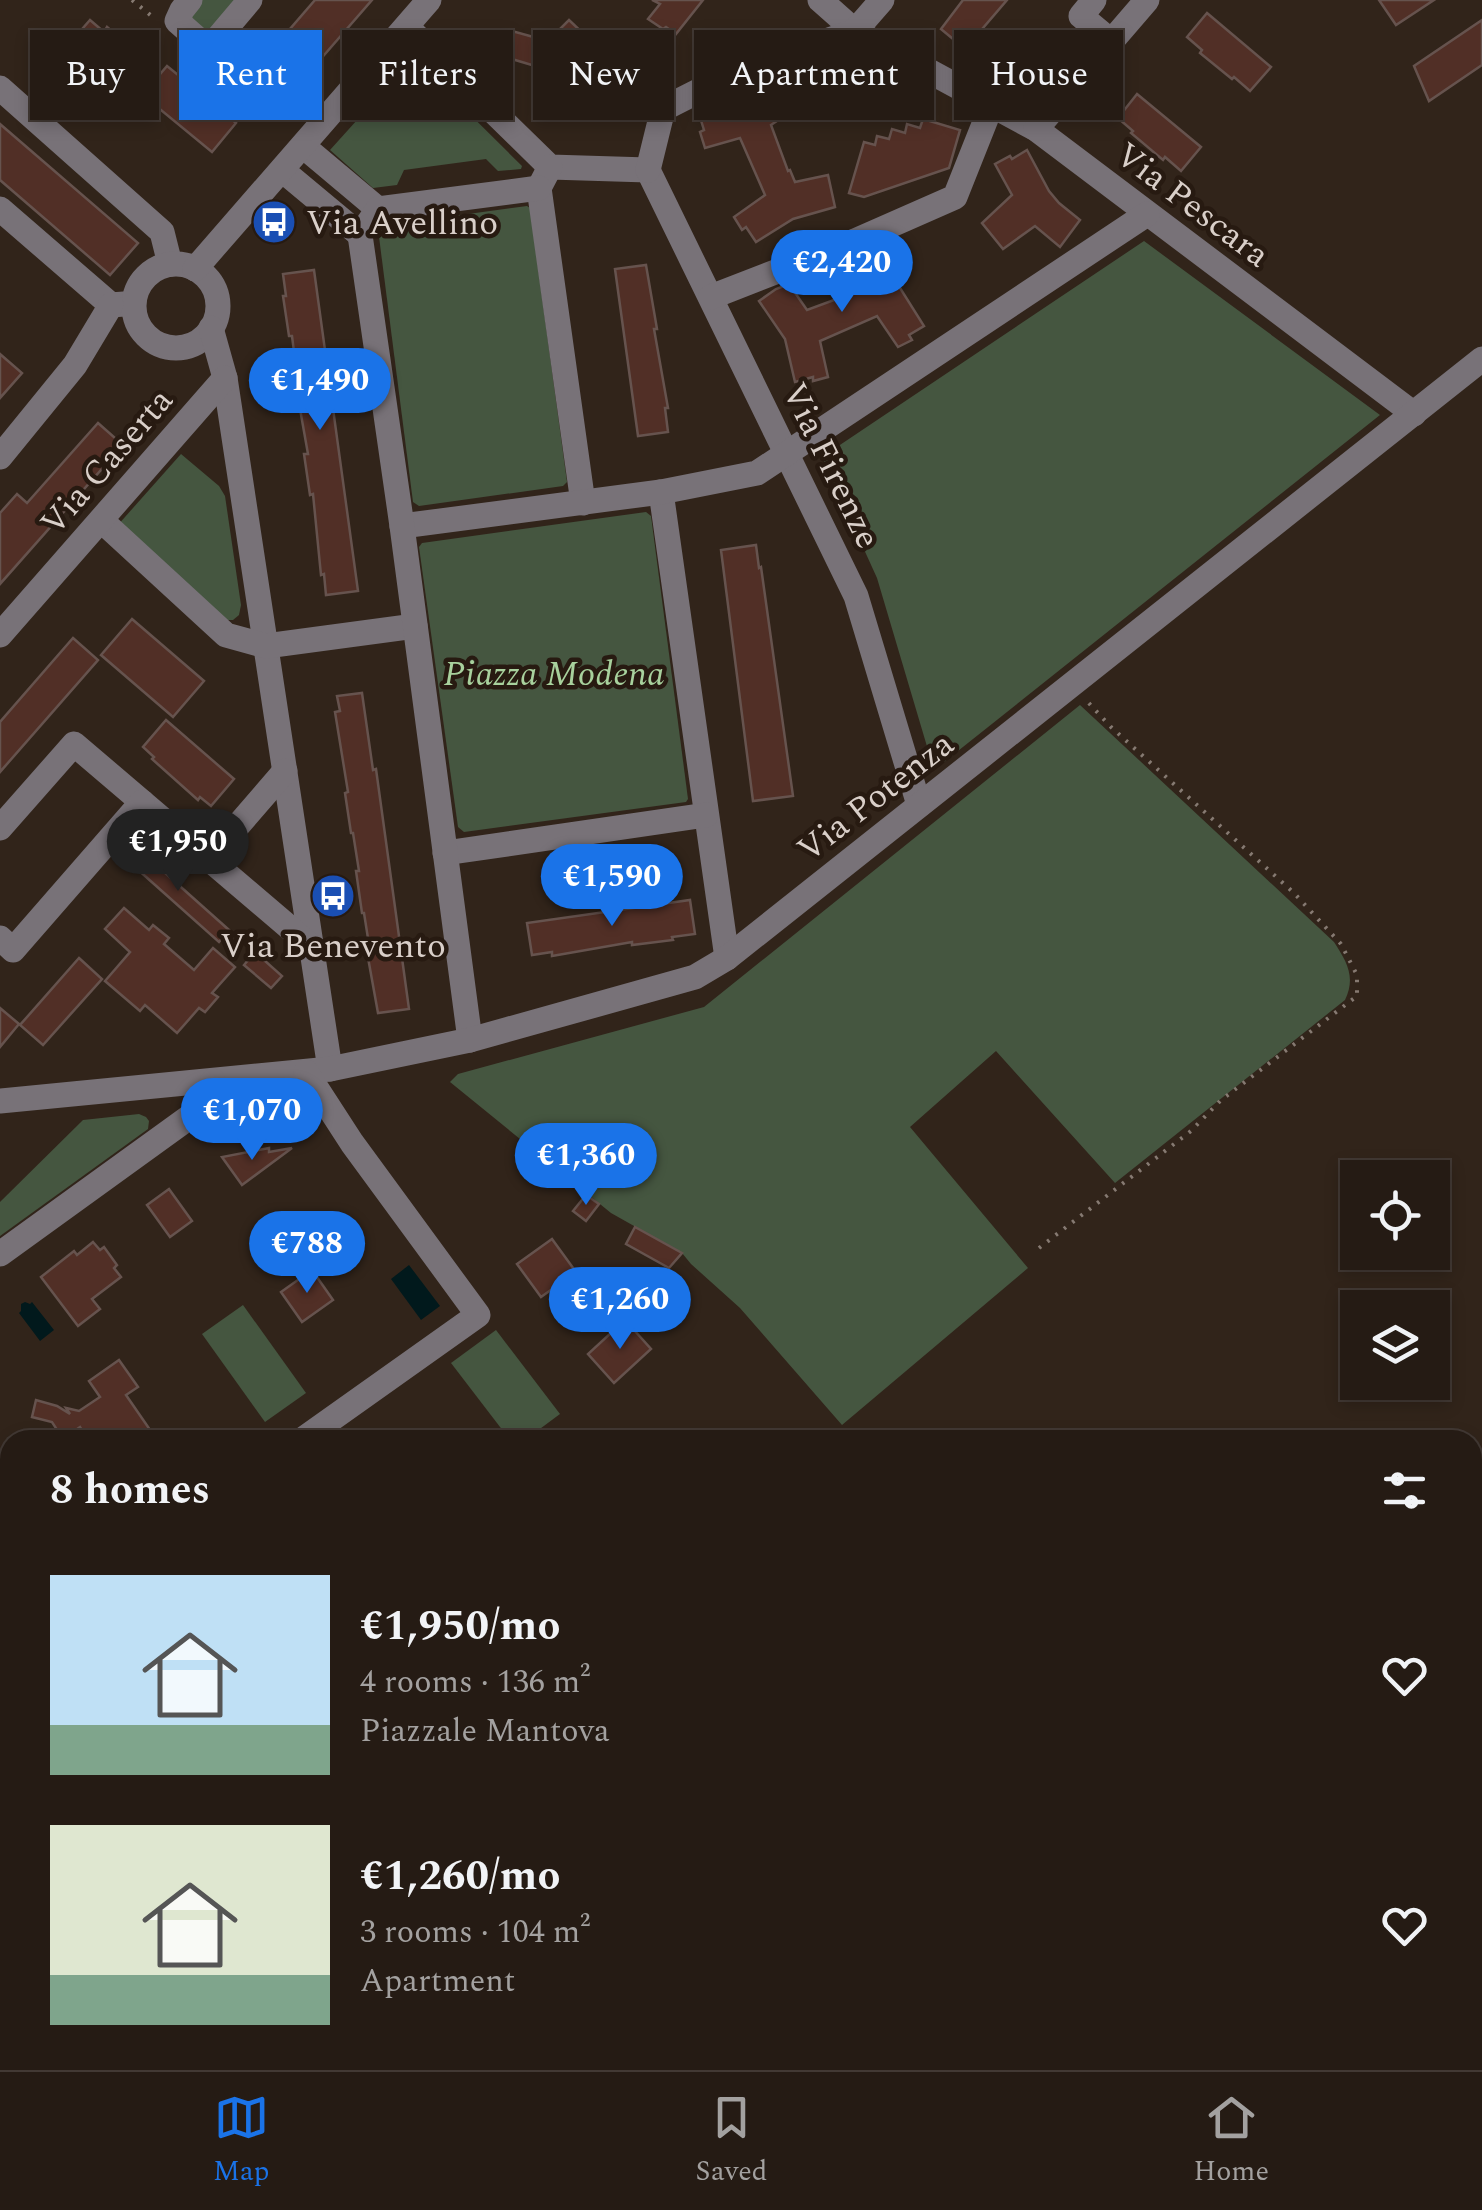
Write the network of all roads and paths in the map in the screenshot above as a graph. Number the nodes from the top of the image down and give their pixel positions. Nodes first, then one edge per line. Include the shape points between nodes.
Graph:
1 (132, 0) edge
2 (250, 0) edge
3 (430, 0) edge
4 (820, 0) edge
5 (882, 0) edge
6 (1094, 0) edge
7 (1147, 0) edge
8 (184, 11) edge
9 (407, 27) junction
10 (854, 30) edge
11 (856, 30) edge
12 (1097, 30) edge
13 (1121, 30) edge
14 (0, 88) edge
15 (694, 94) edge
16 (986, 120) edge
17 (1020, 120) edge
18 (1044, 120) edge
19 (1036, 129) junction
20 (304, 146) junction
21 (282, 170) junction
22 (648, 170) junction
23 (544, 178) junction
24 (0, 209) edge
25 (378, 210) junction
26 (1147, 214) junction
27 (360, 235) junction
28 (182, 267) junction
29 (711, 296) junction
30 (122, 304) junction
31 (211, 328) junction
32 (1482, 359) edge
33 (225, 378) junction
34 (1414, 414) junction
35 (788, 454) junction
36 (0, 457) edge
37 (661, 492) junction
38 (583, 503) junction
39 (102, 520) junction
40 (402, 526) junction
41 (415, 626) junction
42 (0, 635) edge
43 (266, 646) junction
44 (1072, 684) junction
45 (285, 771) junction
46 (142, 802) junction
47 (919, 805) junction
48 (706, 814) junction
49 (0, 828) edge
50 (445, 853) junction
51 (209, 860) junction
52 (0, 938) edge
53 (311, 946) junction
54 (727, 958) junction
55 (470, 1040) junction
56 (318, 1070) junction
57 (214, 1081) junction
58 (0, 1101) edge
59 (1039, 1248) dead end
60 (0, 1254) edge
61 (316, 1430) edge

1 - 8 path via 161,24
2 - 8 street via 211,46 202,44
3 - 9 street
4 - 10 street, Via Pescara
5 - 11 street
6 - 12 street via 1081,16
7 - 13 street
9 - 20 street
9 - 23 street
14 - 28 street via 162,232
15 - 22 street via 663,110
16 - 29 street via 955,198
17 - 19 street, Via Pescara
18 - 19 street
19 - 26 street, Via Pescara
20 - 21 street
20 - 25 street
21 - 27 street
21 - 28 street
22 - 23 street
22 - 29 street, Via Firenze
23 - 25 street
23 - 38 street
24 - 30 street
25 - 27 street
26 - 34 street, Via Pescara
26 - 35 street
27 - 40 street
28 - 30 street via 156,269
28 - 31 street via 214,289
29 - 35 street, Via Firenze
30 - 31 street via 162,346 190,346
30 - 36 street
31 - 33 street
32 - 34 street, Via Potenza
33 - 39 street, Via Caserta
33 - 43 street
34 - 44 street, Via Potenza
35 - 37 street via 757,473
35 - 47 street, Via Firenze via 856,596
37 - 38 street
37 - 48 street
38 - 40 street
39 - 42 street, Via Caserta
39 - 43 street via 226,635
40 - 41 street
41 - 43 street
41 - 50 street
43 - 45 street
44 - 47 street, Via Potenza
44 - 59 path via 1341,944 1357,974 1358,996
45 - 51 street
45 - 53 street
46 - 49 street via 74,744
46 - 51 street
46 - 52 street via 14,950
47 - 54 street, Via Potenza
48 - 50 street
48 - 54 street
50 - 55 street
51 - 53 street
53 - 56 street
54 - 55 street, Via Potenza via 695,976
55 - 56 street, Via Potenza
56 - 57 street, Via Potenza
56 - 61 street via 352,1143 478,1316
57 - 58 street, Via Potenza
57 - 60 street via 195,1113

